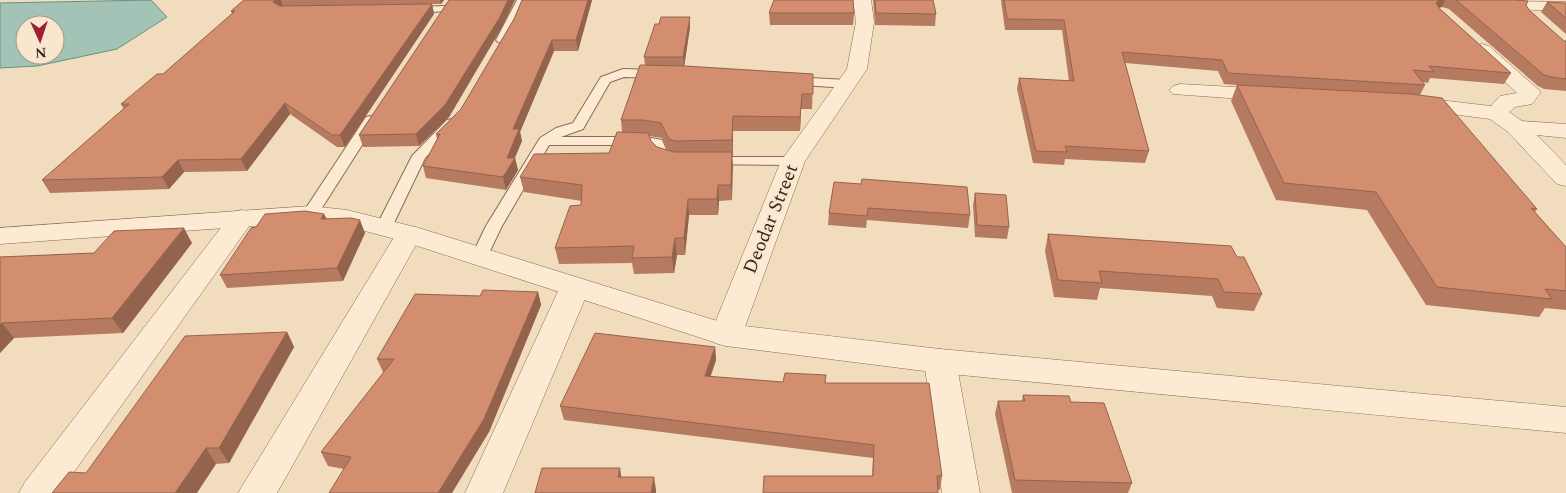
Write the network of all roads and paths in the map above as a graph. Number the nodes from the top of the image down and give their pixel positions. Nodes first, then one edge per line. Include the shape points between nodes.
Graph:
1 (522, 0) edge
2 (862, 0) edge
3 (1458, 0) edge
4 (448, 5) edge
5 (1566, 7) edge
6 (398, 10) edge
7 (434, 25) edge
8 (1471, 40) edge
9 (494, 53) edge
10 (668, 74) edge
11 (775, 80) edge
12 (847, 84) junction
13 (1180, 90) dead end
14 (1287, 96) edge
15 (1393, 102) edge
16 (377, 110) edge
17 (460, 112) edge
18 (1496, 113) junction
19 (1516, 127) junction
20 (1566, 131) edge
21 (545, 141) junction
22 (793, 161) junction
23 (1566, 179) edge
24 (310, 214) junction
25 (242, 218) junction
26 (397, 230) junction
27 (0, 236) edge
28 (479, 256) junction
29 (575, 287) junction
30 (726, 335) junction
31 (940, 361) junction
32 (1566, 420) edge
33 (38, 493) edge
34 (257, 493) edge
35 (484, 493) edge
36 (961, 493) edge

1 - 9 lane
2 - 12 street, Deodar Street via 865,22 857,69
3 - 5 street
4 - 6 lane
4 - 7 lane
8 - 18 street via 1530,92 1524,99 1508,101
10 - 21 lane via 624,73 605,80 578,126
11 - 12 lane
12 - 22 street, Deodar Street
13 - 14 street
15 - 18 street
16 - 24 lane
17 - 26 lane via 419,156
18 - 19 street
19 - 20 street
19 - 23 street
21 - 22 lane via 646,141 657,143 664,159 691,162
21 - 28 lane
22 - 30 street, Deodar Street
24 - 25 street
24 - 26 street via 347,218
25 - 27 street
25 - 33 street
26 - 28 street
26 - 34 street
28 - 29 street
29 - 30 street
29 - 35 street
30 - 31 street
31 - 32 street
31 - 36 street

